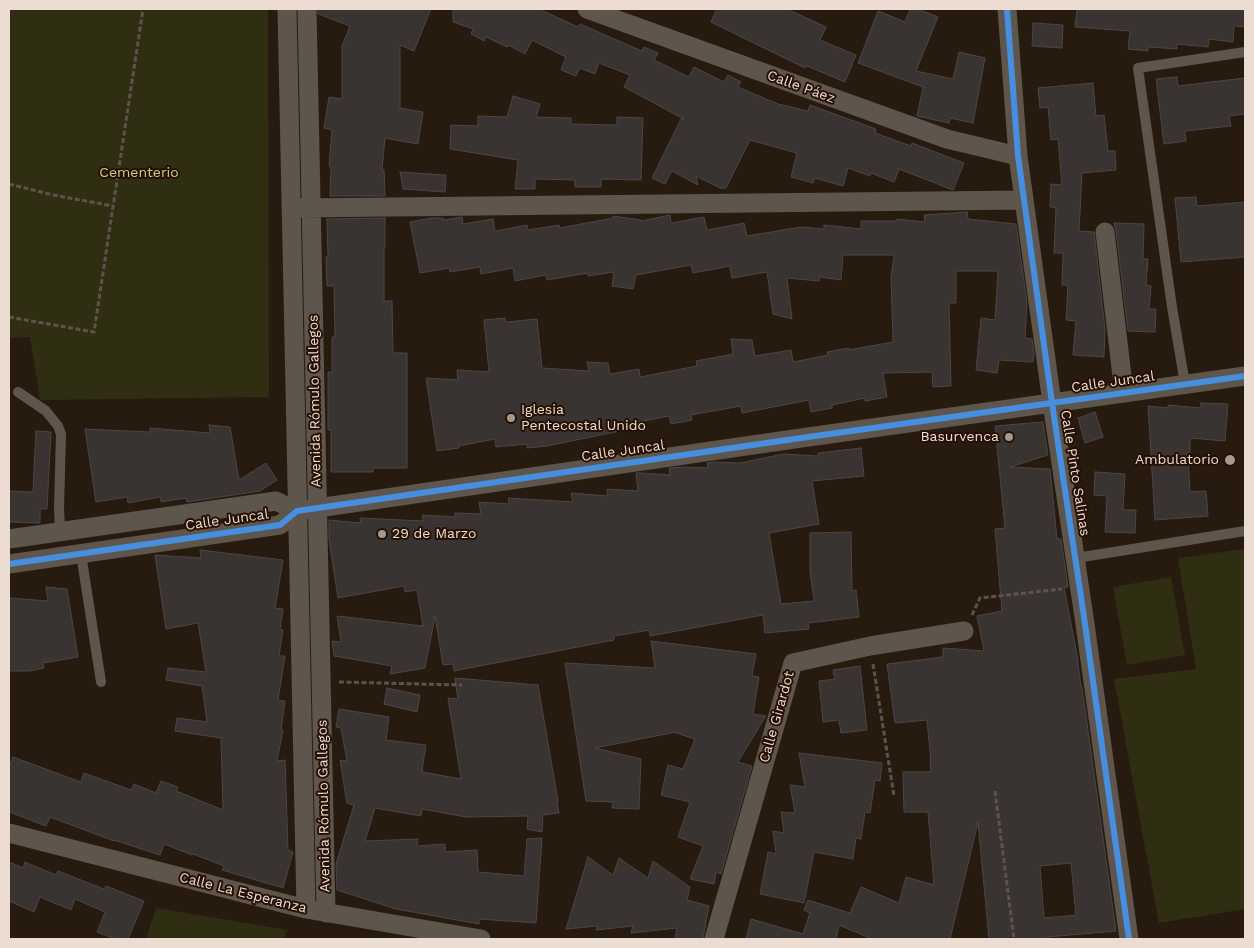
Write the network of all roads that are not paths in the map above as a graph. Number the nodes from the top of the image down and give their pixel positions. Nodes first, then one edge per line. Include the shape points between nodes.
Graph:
1 (286, 9) edge
2 (307, 9) edge
3 (587, 9) edge
4 (1006, 9) edge
5 (1245, 52) edge
6 (1018, 156) junction
7 (1024, 200) junction
8 (311, 207) junction
9 (291, 208) junction
10 (1105, 232) dead end
11 (1245, 376) edge
12 (1185, 384) junction
13 (18, 392) dead end
14 (1124, 393) junction
15 (1052, 403) junction
16 (317, 508) junction
17 (297, 511) junction
18 (60, 531) junction
19 (1245, 531) edge
20 (9, 538) edge
21 (81, 554) junction
22 (1076, 558) junction
23 (9, 564) edge
24 (964, 631) road end
25 (102, 682) dead end
26 (9, 833) edge
27 (306, 910) junction
28 (326, 913) junction
29 (481, 939) edge
30 (714, 939) edge
31 (1129, 939) edge

1 - 9 street, Avenida Rómulo Gallegos
2 - 8 street, Avenida Rómulo Gallegos
3 - 6 street, Calle Páez via 947,139
4 - 6 street, Calle Pinto Salinas
5 - 12 lane via 1138,68
6 - 7 street, Calle Pinto Salinas
7 - 8 street
7 - 15 street, Calle Pinto Salinas
8 - 9 street
8 - 16 street, Avenida Rómulo Gallegos
9 - 17 street, Avenida Rómulo Gallegos
10 - 14 street
11 - 12 street, Calle Juncal
12 - 14 street, Calle Juncal
13 - 18 lane via 46,411 61,434
14 - 15 street, Calle Juncal
15 - 16 street, Calle Juncal
15 - 22 street, Calle Pinto Salinas
16 - 17 street, Calle Juncal
16 - 28 street, Avenida Rómulo Gallegos
17 - 18 street, Calle Juncal via 276,501
17 - 21 street, Calle Juncal via 280,525
17 - 27 street, Avenida Rómulo Gallegos
18 - 20 street, Calle Juncal
19 - 22 lane
21 - 23 street, Calle Juncal
21 - 25 lane
22 - 31 street, Calle Pinto Salinas
24 - 30 street, Calle Girardot via 870,646 793,663
26 - 27 street, Calle La Esperanza
27 - 28 street, Calle La Esperanza
28 - 29 street, Calle La Esperanza

